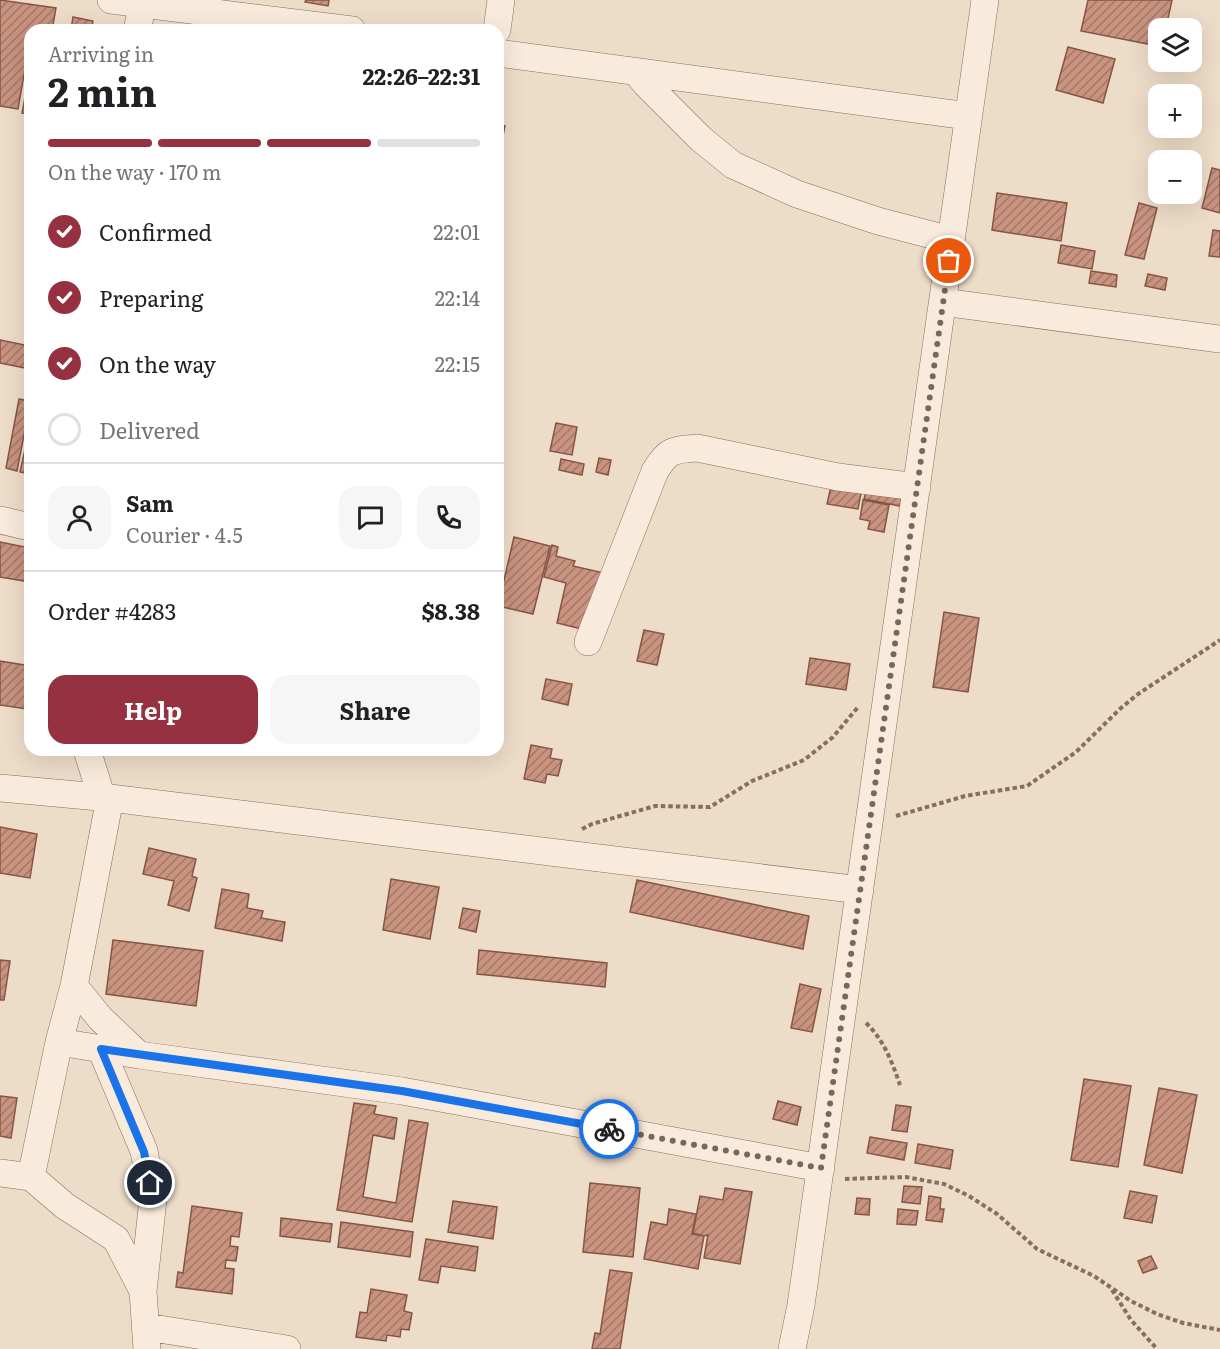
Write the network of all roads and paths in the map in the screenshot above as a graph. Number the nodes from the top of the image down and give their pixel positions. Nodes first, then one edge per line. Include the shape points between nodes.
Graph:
1 (111, 0) edge
2 (501, 0) edge
3 (985, 0) edge
4 (143, 4) junction
5 (138, 24) edge
6 (304, 24) edge
7 (498, 24) edge
8 (504, 54) edge
9 (636, 72) junction
10 (968, 116) junction
11 (951, 240) junction
12 (943, 302) junction
13 (1220, 339) edge
14 (917, 487) junction
15 (0, 520) edge
16 (24, 526) edge
17 (1220, 640) edge
18 (588, 642) dead end
19 (862, 702) dead end
20 (89, 756) edge
21 (0, 788) edge
22 (106, 798) junction
23 (870, 824) junction
24 (581, 829) dead end
25 (860, 890) junction
26 (74, 986) junction
27 (844, 1003) junction
28 (59, 1042) junction
29 (101, 1049) junction
30 (139, 1055) junction
31 (900, 1085) dead end
32 (0, 1173) edge
33 (820, 1173) junction
34 (31, 1177) junction
35 (1111, 1289) junction
36 (143, 1291) junction
37 (1220, 1330) edge
38 (146, 1338) edge
39 (287, 1349) edge
40 (792, 1349) edge
41 (1157, 1349) edge

1 - 4 street
2 - 7 street
3 - 10 street
4 - 5 street
4 - 6 street
8 - 9 street
9 - 10 street
9 - 11 street via 701,139 733,165 797,194
10 - 11 street
11 - 12 street
12 - 13 street
12 - 14 street
14 - 18 street via 838,477 697,448 669,452 655,471
14 - 23 street
15 - 16 street
17 - 23 path via 1138,694 1076,752 1027,786 965,796
19 - 24 path via 832,737 804,760 752,781 710,807 655,806
20 - 22 street
21 - 22 street
22 - 25 street
22 - 26 street
23 - 25 street
25 - 27 street
26 - 28 street
26 - 30 street via 100,1018
27 - 31 path via 882,1041
27 - 33 street
28 - 29 street
28 - 34 street
29 - 30 street
29 - 36 street via 144,1152 153,1199
30 - 33 street via 402,1091
32 - 34 street
33 - 35 path via 906,1177 944,1184 998,1214 1037,1249 1094,1276
33 - 40 street
34 - 36 street via 65,1206 116,1239
35 - 37 path via 1157,1314
35 - 41 path
36 - 38 street
38 - 39 street

